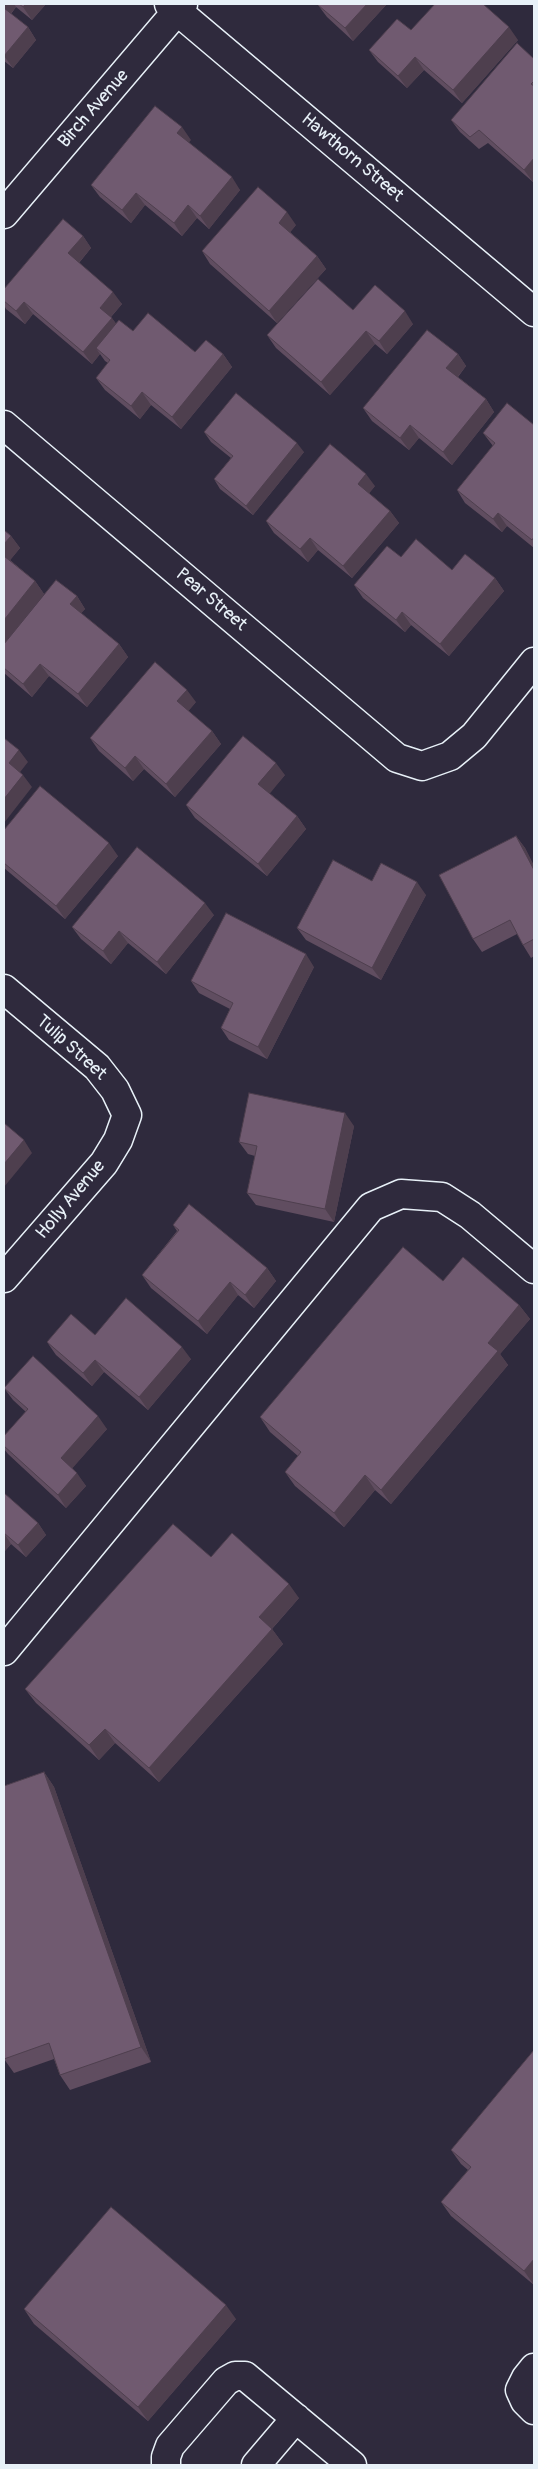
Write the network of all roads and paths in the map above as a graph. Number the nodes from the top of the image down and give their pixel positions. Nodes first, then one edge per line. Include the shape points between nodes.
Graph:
1 (177, 6) edge
2 (4, 214) edge
3 (534, 312) edge
4 (4, 425) edge
5 (534, 662) edge
6 (4, 989) edge
7 (127, 1115) joint
8 (534, 1269) edge
9 (4, 1278) edge
10 (4, 1651) edge
11 (534, 2368) edge
12 (534, 2410) edge
13 (296, 2418) junction
14 (166, 2465) edge
15 (256, 2465) edge
16 (352, 2465) edge

1 - 2 street, Birch Avenue
1 - 3 street, Hawthorn Street
4 - 5 street, Pear Street via 397,758 422,766 450,756 474,736
6 - 7 street, Tulip Street via 98,1067 116,1090
7 - 9 street, Holly Avenue via 118,1140 104,1163
8 - 10 street via 470,1215 442,1197 401,1194 371,1207
11 - 12 street via 520,2390
13 - 14 street via 245,2376 235,2376 226,2381 170,2446
13 - 15 street
13 - 16 street

